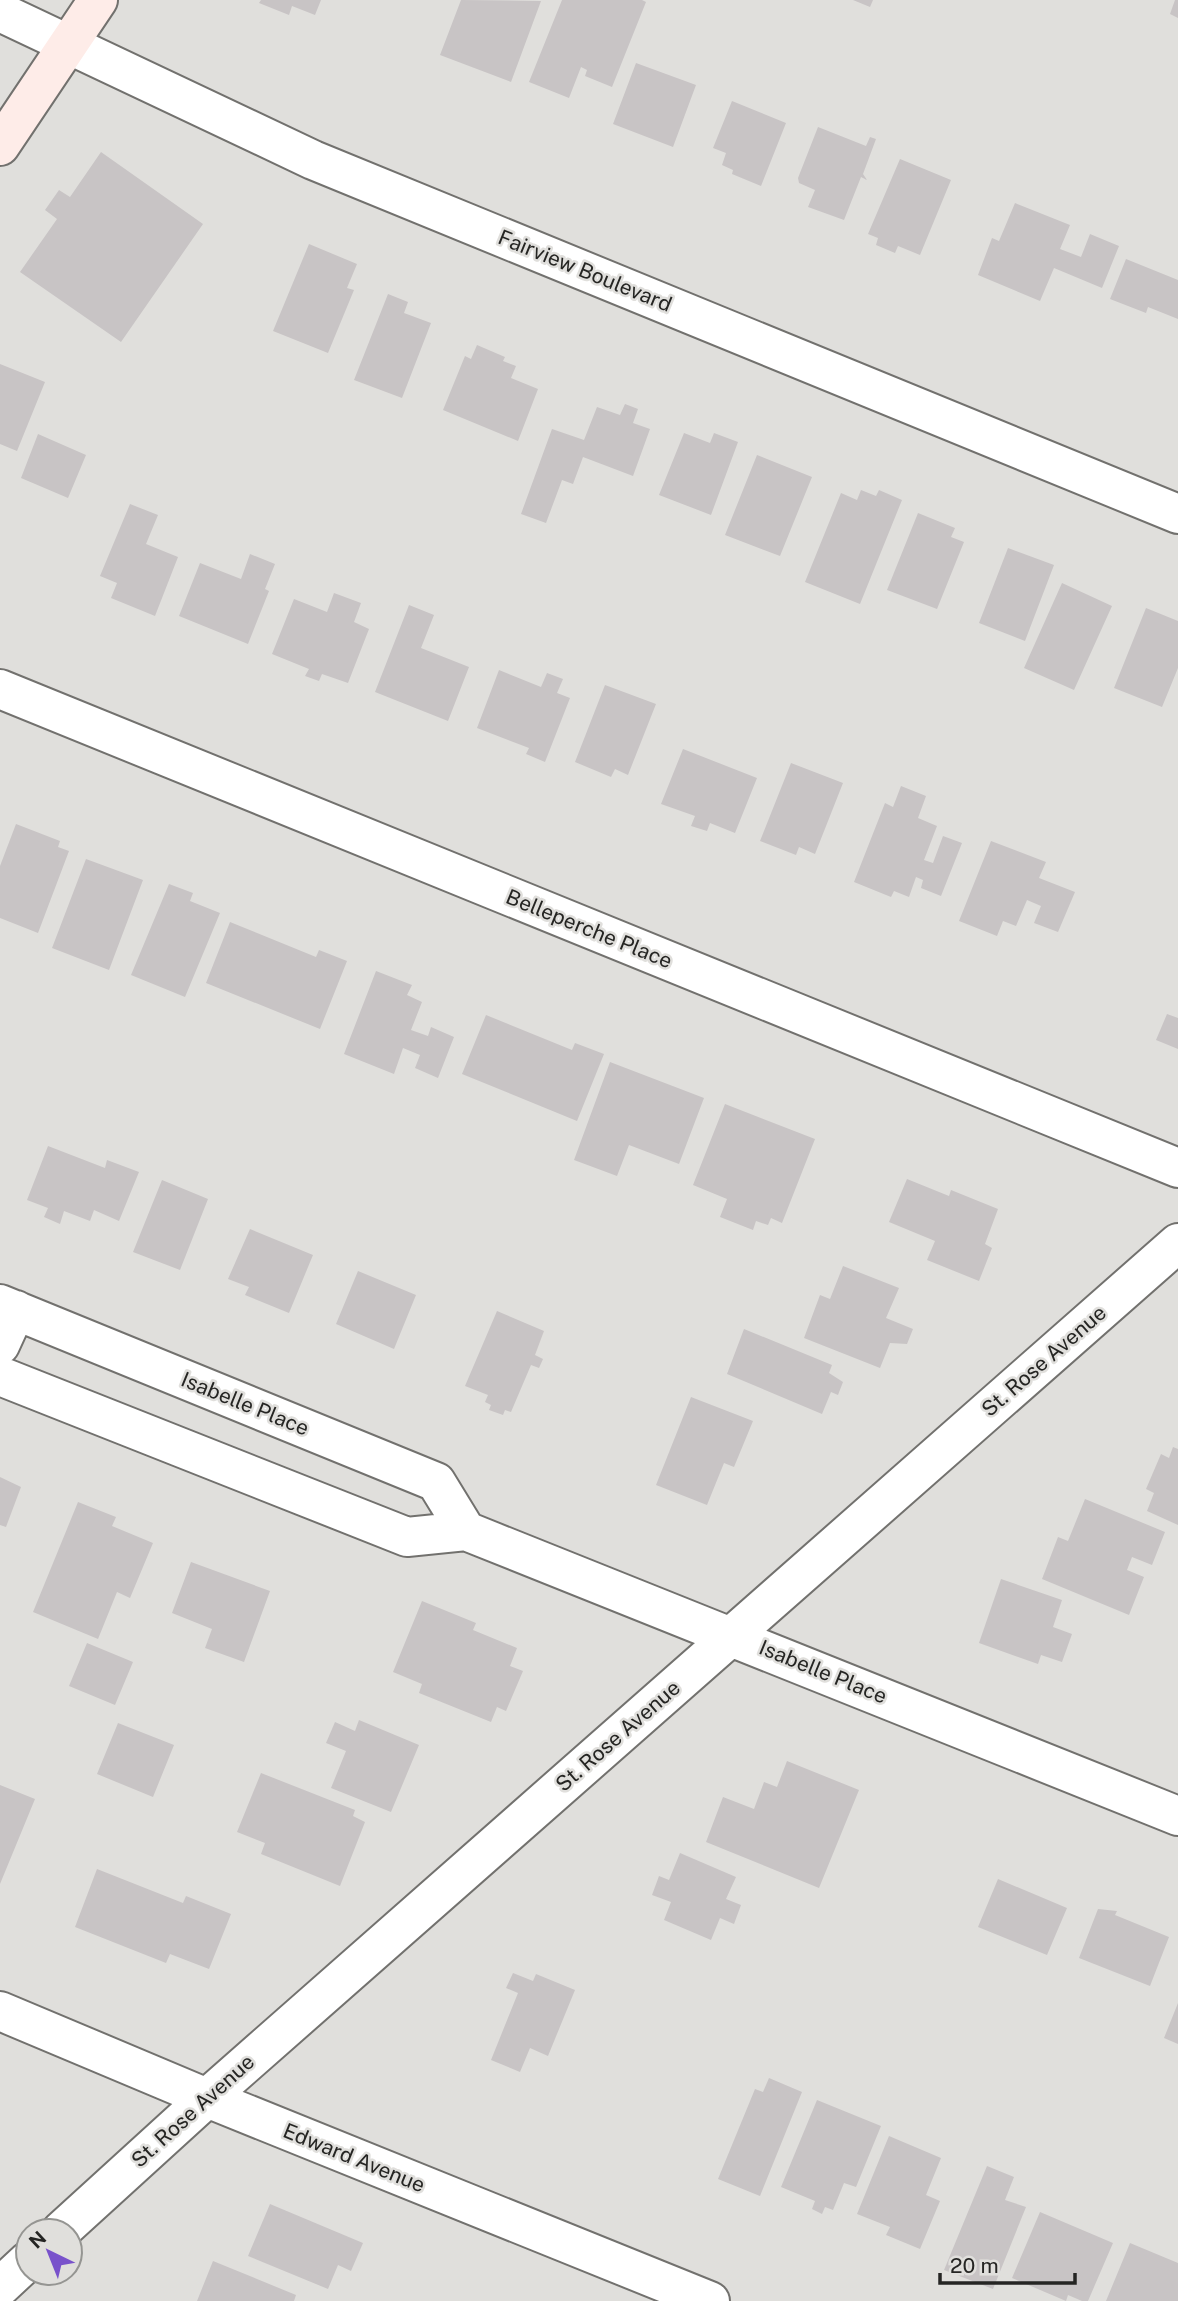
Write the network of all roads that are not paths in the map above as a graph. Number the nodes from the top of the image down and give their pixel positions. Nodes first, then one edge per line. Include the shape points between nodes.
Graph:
1 (98, 0) edge
2 (0, 12) edge
3 (68, 44) junction
4 (0, 146) edge
5 (1178, 514) edge
6 (0, 689) edge
7 (1178, 1168) edge
8 (1178, 1243) edge
9 (8, 1307) edge
10 (0, 1345) edge
11 (0, 1376) edge
12 (466, 1531) junction
13 (732, 1636) junction
14 (1178, 1816) edge
15 (0, 2011) edge
16 (206, 2098) junction
17 (76, 2217) edge
18 (14, 2274) edge
19 (0, 2287) edge
20 (710, 2301) edge

1 - 3 main road
2 - 3 street, Fairview Boulevard
3 - 4 main road
3 - 5 street, Fairview Boulevard via 313,160
6 - 7 street, Belleperche Place
8 - 13 street, St. Rose Avenue
9 - 10 street
9 - 12 street, Isabelle Place via 436,1482
11 - 12 street, Isabelle Place via 407,1537
12 - 13 street, Isabelle Place
13 - 14 street, Isabelle Place
13 - 16 street, St. Rose Avenue
15 - 16 street, Edward Avenue
16 - 17 street, St. Rose Avenue
16 - 20 street, Edward Avenue
18 - 19 street

